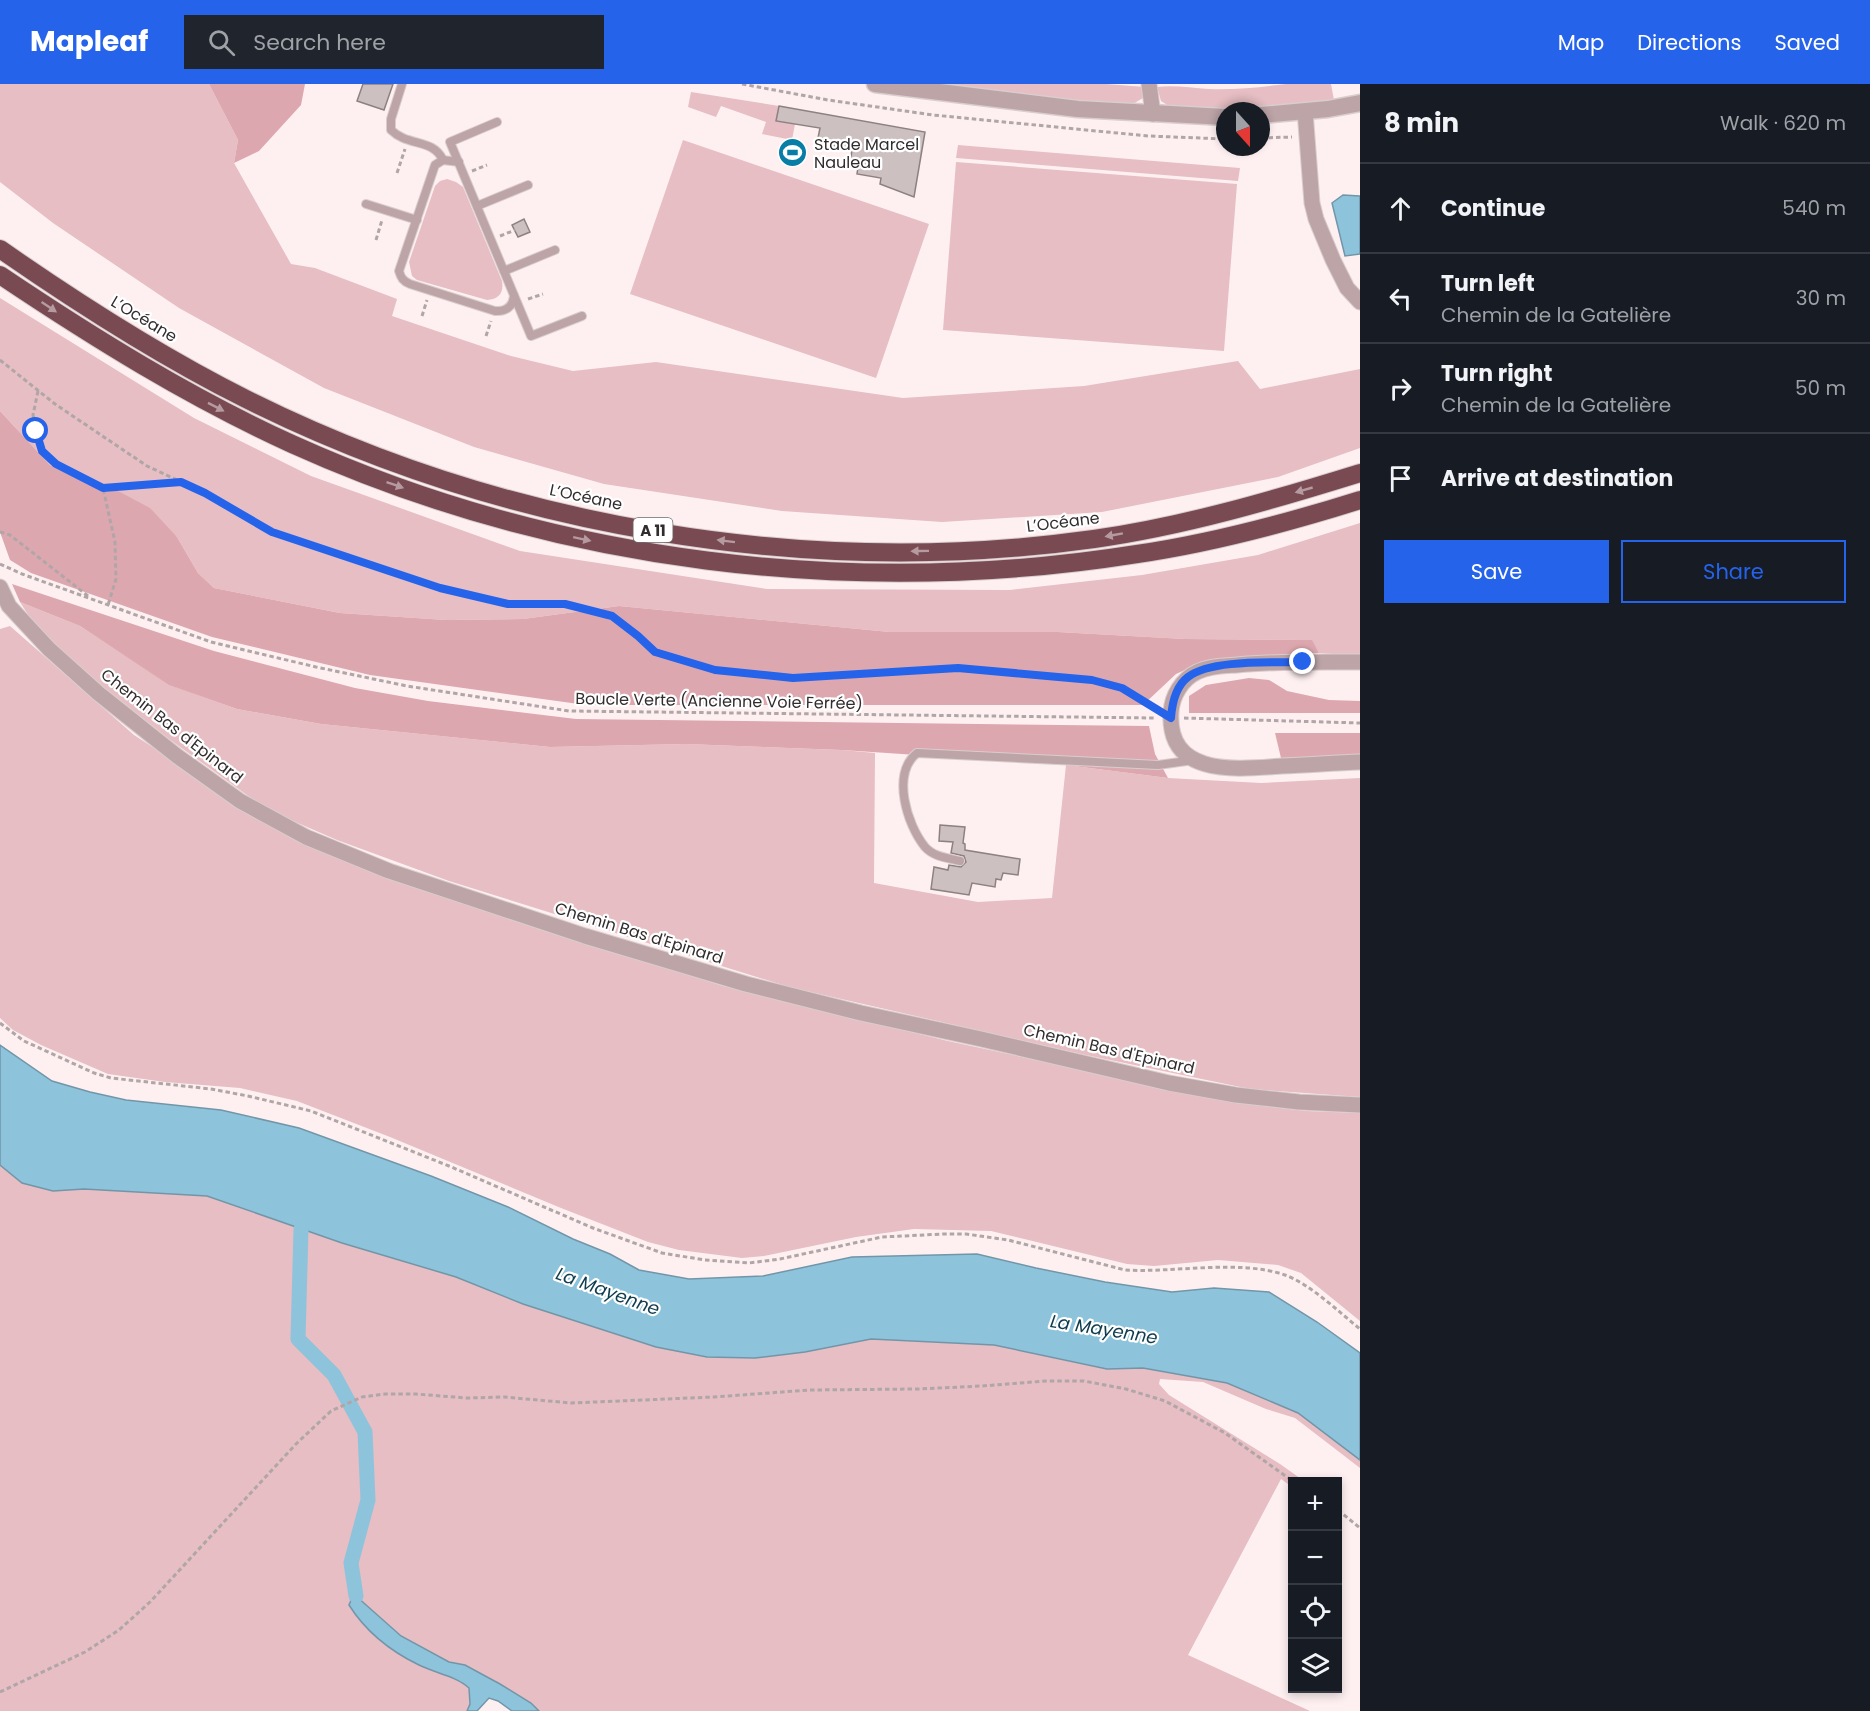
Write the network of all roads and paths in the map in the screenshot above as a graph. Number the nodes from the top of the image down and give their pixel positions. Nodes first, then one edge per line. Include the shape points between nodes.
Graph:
1 (402, 84) edge
2 (742, 84) edge
3 (875, 84) edge
4 (1149, 84) edge
5 (1360, 103) edge
6 (1305, 111) junction
7 (1153, 114) junction
8 (1270, 114) edge
9 (1216, 117) edge
10 (497, 122) dead end
11 (1307, 137) junction
12 (1270, 138) edge
13 (1216, 139) edge
14 (407, 140) junction
15 (443, 160) junction
16 (459, 162) junction
17 (487, 165) dead end
18 (397, 173) dead end
19 (464, 174) junction
20 (528, 185) dead end
21 (366, 204) dead end
22 (477, 206) junction
23 (386, 210) junction
24 (417, 220) junction
25 (515, 230) dead end
26 (491, 239) junction
27 (375, 240) dead end
28 (0, 249) edge
29 (555, 250) dead end
30 (504, 271) junction
31 (0, 275) edge
32 (430, 291) junction
33 (514, 294) junction
34 (543, 294) dead end
35 (1360, 302) edge
36 (518, 303) junction
37 (494, 311) junction
38 (423, 316) dead end
39 (582, 316) dead end
40 (486, 336) dead end
41 (0, 360) edge
42 (38, 391) junction
43 (1360, 473) edge
44 (181, 482) junction
45 (103, 488) junction
46 (1360, 500) edge
47 (0, 532) edge
48 (0, 564) edge
49 (0, 588) edge
50 (92, 599) junction
51 (108, 605) junction
52 (1360, 662) edge
53 (1171, 718) junction
54 (1360, 723) edge
55 (1194, 760) junction
56 (1360, 762) edge
57 (960, 861) dead end
58 (0, 1023) edge
59 (1360, 1105) edge
60 (1360, 1329) edge
61 (1288, 1478) edge
62 (1342, 1513) edge
63 (1360, 1528) edge
64 (0, 1692) edge

1 - 14 lane via 391,130
2 - 13 path via 933,116
3 - 7 street via 1078,109
4 - 7 street
5 - 6 street
6 - 8 street
6 - 11 street
7 - 9 street
10 - 16 lane via 450,142
11 - 12 path
11 - 35 street via 1316,219 1347,288
14 - 15 lane via 435,148
14 - 18 path
15 - 16 lane
15 - 24 lane via 435,165
16 - 19 lane
17 - 19 path
19 - 22 lane
20 - 22 lane
21 - 23 lane
22 - 26 lane
23 - 24 lane
23 - 27 path
24 - 32 lane via 399,271 405,282
25 - 26 path
26 - 30 lane
43 -> 28 highway, L’Océane / A 11 via 1208,517 1106,537 1035,545 974,550 847,550 741,543 654,531 471,488 308,427 195,372 118,327
29 - 30 lane
30 - 33 lane
31 -> 46 highway, A 11 via 140,365 293,444 458,506 628,548 829,571 996,570 1150,552 1252,531
32 - 37 lane
32 - 38 path
33 - 36 lane
33 - 37 lane via 509,308
34 - 36 path
36 - 39 lane via 531,336
37 - 40 path
41 - 42 path
42 - 44 path via 147,466
42 - 45 path via 33,415 42,451 56,464
44 - 45 path
44 - 53 path via 272,532 440,588 508,604 565,604 612,616 655,652 715,670 793,678 958,668 1092,680 1122,688
45 - 51 path via 116,542 116,579
47 - 50 path via 10,535
48 - 50 path, Boucle Verte (Ancienne Voie Ferrée)
49 - 59 street, Chemin Bas d'Epinard via 9,606 49,649 177,756 240,801 306,837 388,871 585,936 861,1013 1169,1083 1236,1095
50 - 51 path, Boucle Verte (Ancienne Voie Ferrée)
51 - 53 path, Boucle Verte (Ancienne Voie Ferrée) via 212,642 316,668 569,711
52 - 53 street via 1210,667 1186,678 1171,707
53 - 54 path, Boucle Verte (Ancienne Voie Ferrée)
53 - 55 street via 1174,738
55 - 56 street via 1233,769
55 - 57 lane via 1158,765 917,753 904,770 902,785 909,814 926,848
58 - 60 path via 24,1041 111,1078 211,1089 311,1111 662,1253 749,1263 882,1237 981,1236 1125,1270 1232,1268 1285,1275
61 - 64 path via 1225,1433 1165,1401 1084,1382 809,1390 572,1403 504,1397 362,1397 331,1411 296,1444 150,1602 119,1630 85,1652
62 - 63 path

